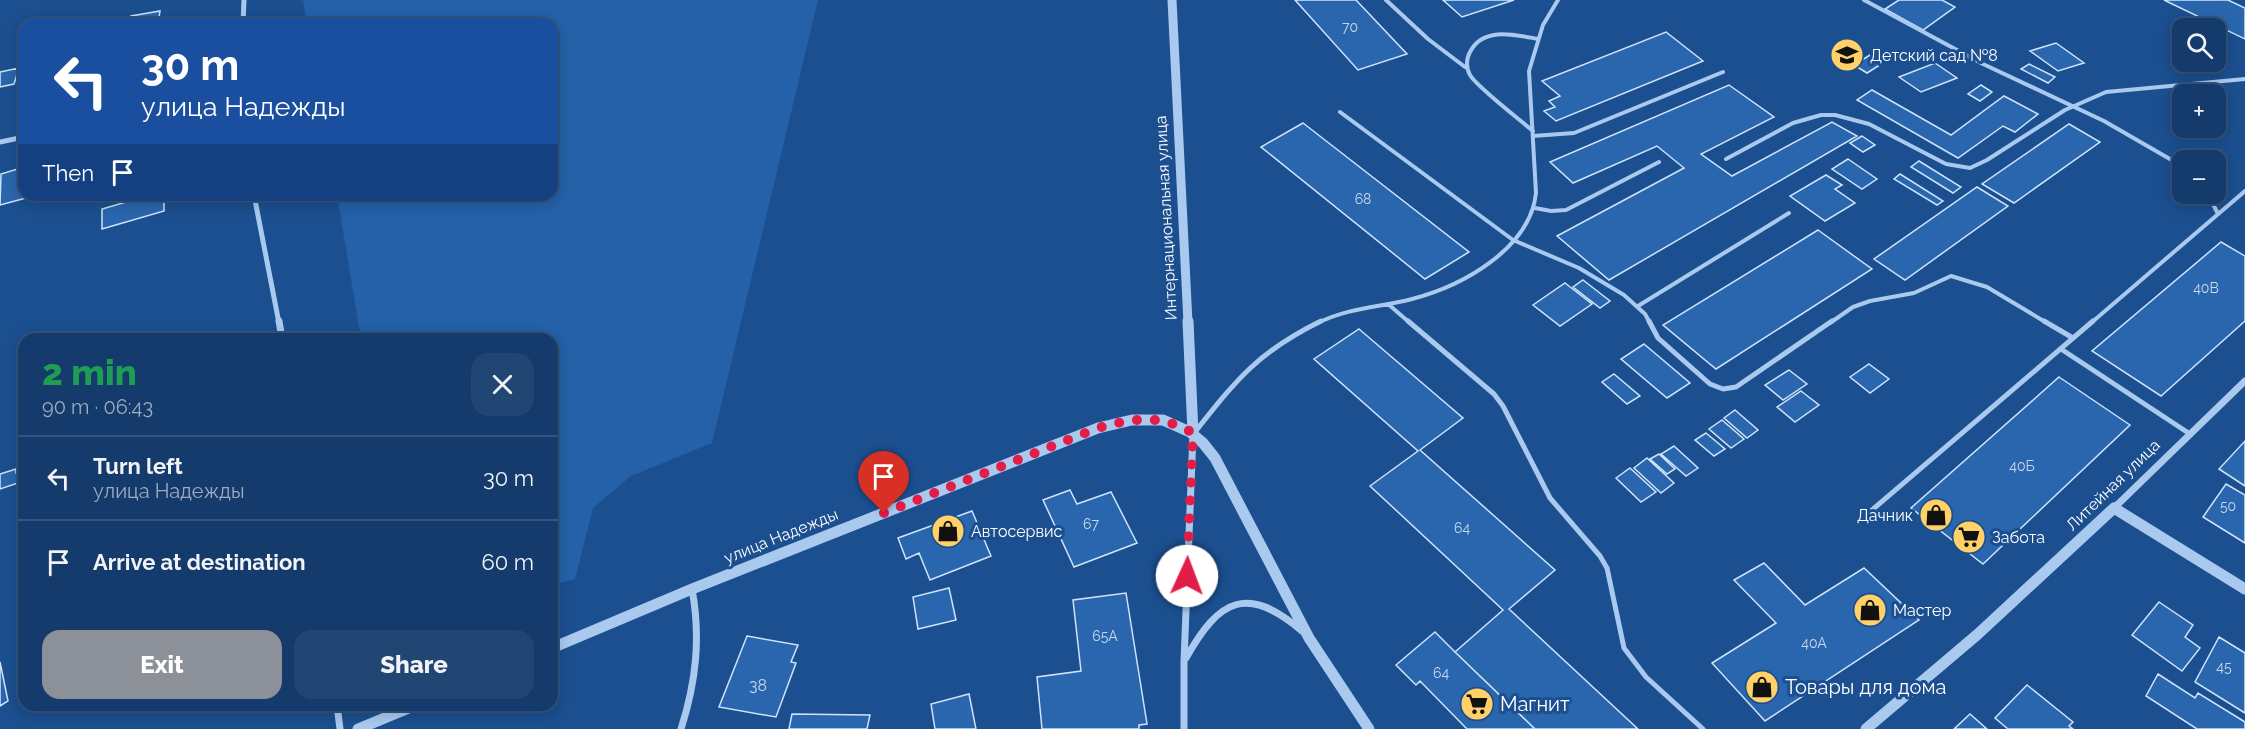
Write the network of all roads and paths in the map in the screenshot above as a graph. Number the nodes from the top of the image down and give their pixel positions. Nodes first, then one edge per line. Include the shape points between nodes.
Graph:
1 (244, 0) edge
2 (1172, 0) edge
3 (1386, 0) edge
4 (1557, 0) edge
5 (1864, 0) edge
6 (243, 18) edge
7 (1538, 39) junction
8 (1465, 67) junction
9 (1724, 72) dead end
10 (2245, 79) edge
11 (2071, 105) junction
12 (1340, 112) dead end
13 (1533, 133) junction
14 (18, 138) edge
15 (0, 142) edge
16 (1726, 159) dead end
17 (2172, 159) edge
18 (1659, 162) dead end
19 (2245, 191) edge
20 (255, 201) edge
21 (2213, 204) edge
22 (1535, 208) junction
23 (1789, 213) dead end
24 (2218, 214) junction
25 (1513, 240) junction
26 (1388, 304) junction
27 (1638, 306) junction
28 (281, 333) edge
29 (2073, 338) junction
30 (2061, 349) junction
31 (2245, 381) edge
32 (1193, 433) junction
33 (2190, 434) junction
34 (2114, 508) junction
35 (1865, 516) dead end
36 (2245, 589) edge
37 (692, 590) junction
38 (1309, 638) junction
39 (558, 646) edge
40 (1184, 661) junction
41 (338, 711) edge
42 (402, 711) edge
43 (340, 729) edge
44 (358, 729) edge
45 (681, 729) edge
46 (1184, 729) edge
47 (1369, 729) edge
48 (1703, 729) edge
49 (1866, 729) edge

1 - 6 street
2 - 32 street, Интернациональная улица
3 - 8 lane
4 - 7 lane
5 - 11 lane via 1983,64
7 - 8 lane via 1500,34 1485,38 1466,56
7 - 13 lane via 1529,71
8 - 13 lane
9 - 13 lane via 1593,127 1557,136
10 - 11 lane via 2106,92
11 - 16 lane via 1972,168 1951,166 1836,114 1800,120
11 - 17 lane
12 - 25 lane
13 - 22 lane
14 - 15 street
18 - 22 lane via 1566,210
19 - 24 lane
20 - 28 street
21 - 24 lane
22 - 25 lane
23 - 27 lane
24 - 29 lane
25 - 26 lane via 1454,283
25 - 27 lane via 1580,268
26 - 32 lane via 1326,318 1270,350 1240,377
26 - 48 lane via 1494,394 1503,406 1550,498 1607,568 1623,648 1646,676
27 - 29 lane via 1658,338 1710,384 1724,389 1736,387 1853,307 1914,293 1951,276 1987,287
29 - 30 lane
30 - 33 lane
30 - 35 lane
31 - 33 street, Литейная улица
32 - 37 street, улица Надежды via 1162,419 1122,421 1098,428
32 - 38 street via 1204,442 1227,478
32 - 40 street, Интернациональная улица
33 - 34 street, Литейная улица
34 - 36 street
34 - 49 street, Литейная улица via 1978,634
37 - 39 street, улица Надежды
37 - 45 street via 699,632 698,654
38 - 40 street via 1275,610 1259,603 1241,603 1210,620 1195,638
38 - 47 street
40 - 46 street, Интернациональная улица
41 - 43 street
42 - 44 street

